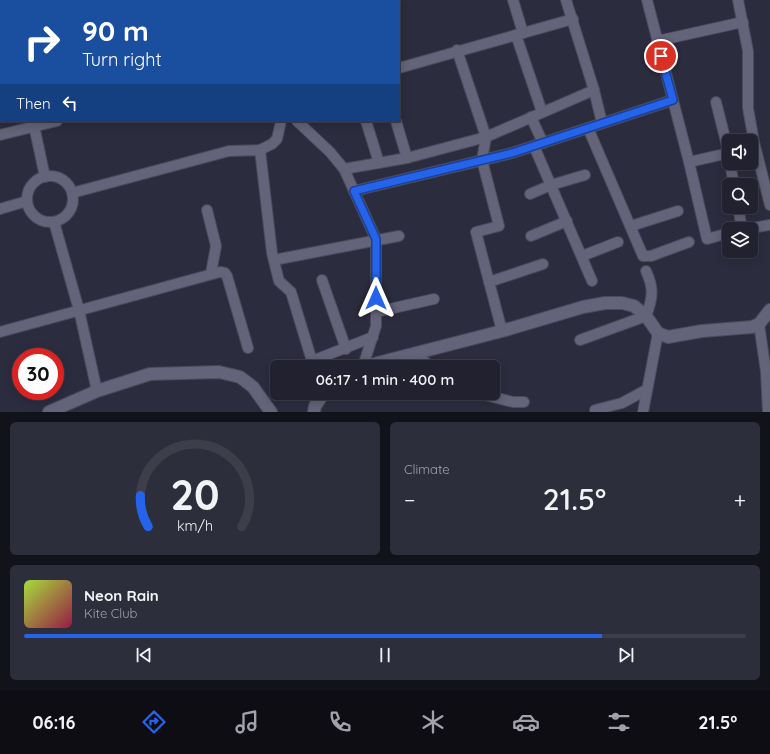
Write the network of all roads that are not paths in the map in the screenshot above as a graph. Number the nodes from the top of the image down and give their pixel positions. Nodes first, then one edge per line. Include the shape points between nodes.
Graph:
1 (513, 0) edge
2 (566, 0) edge
3 (647, 0) edge
4 (738, 0) edge
5 (573, 18) junction
6 (743, 22) junction
7 (519, 34) junction
8 (657, 41) junction
9 (457, 50) junction
10 (400, 68) edge
11 (594, 90) junction
12 (673, 100) junction
13 (716, 102) dead end
14 (542, 112) junction
15 (531, 117) junction
16 (49, 122) edge
17 (281, 122) edge
18 (298, 122) edge
19 (366, 122) edge
20 (396, 122) edge
21 (602, 123) junction
22 (34, 124) edge
23 (588, 128) junction
24 (724, 134) edge
25 (0, 135) edge
26 (486, 137) junction
27 (539, 144) junction
28 (260, 150) junction
29 (722, 155) edge
30 (407, 158) junction
31 (482, 160) junction
32 (689, 162) junction
33 (379, 163) junction
34 (344, 169) junction
35 (766, 174) edge
36 (585, 175) dead end
37 (45, 177) junction
38 (551, 185) junction
39 (354, 191) junction
40 (72, 193) junction
41 (530, 194) dead end
42 (27, 201) junction
43 (770, 205) edge
44 (0, 209) edge
45 (208, 210) dead end
46 (678, 211) dead end
47 (567, 221) junction
48 (54, 222) junction
49 (770, 225) edge
50 (631, 226) junction
51 (758, 227) edge
52 (722, 235) edge
53 (399, 236) dead end
54 (531, 236) dead end
55 (376, 239) junction
56 (618, 242) dead end
57 (689, 242) dead end
58 (582, 256) junction
59 (274, 260) junction
60 (543, 264) dead end
61 (646, 271) dead end
62 (212, 274) junction
63 (322, 280) dead end
64 (592, 281) dead end
65 (489, 282) junction
66 (434, 299) dead end
67 (79, 310) junction
68 (770, 310) edge
69 (376, 312) junction
70 (646, 316) junction
71 (759, 324) junction
72 (502, 331) junction
73 (0, 332) edge
74 (658, 333) junction
75 (373, 337) junction
76 (580, 340) dead end
77 (248, 348) dead end
78 (346, 349) junction
79 (416, 354) junction
80 (364, 360) edge
81 (389, 360) edge
82 (423, 360) edge
83 (768, 371) edge
84 (646, 390) junction
85 (97, 391) junction
86 (500, 399) edge
87 (319, 400) edge
88 (524, 402) dead end
89 (595, 410) dead end
90 (49, 412) edge
91 (271, 412) edge
92 (314, 412) edge
93 (643, 412) edge
94 (768, 412) edge

1 - 7 street
2 - 5 street
3 - 8 street
4 - 6 street
5 - 7 street
5 - 11 street
6 - 8 street
6 - 35 street via 748,51 748,108
7 - 9 street
7 - 14 street
8 - 12 street
9 - 10 street
9 - 26 street
11 - 14 street
11 - 21 street
12 - 21 street
12 - 32 street
13 - 24 street
14 - 15 street
15 - 26 street
15 - 27 street
16 - 22 street
17 - 28 street via 277,138 272,144
18 - 34 street
19 - 33 street
20 - 30 street
21 - 23 street
22 - 25 street
22 - 37 street
23 - 27 street
23 - 50 street
26 - 30 street
26 - 31 street
27 - 31 street
27 - 38 street
28 - 40 street via 229,151
28 - 59 street
29 - 32 street
30 - 33 street
31 - 39 street
31 - 65 street via 499,226 476,232
32 - 52 street via 707,239
33 - 34 street
34 - 39 street
35 - 43 street
36 - 38 street
37 - 40 street via 58,178
37 - 42 street via 34,183
38 - 41 street
38 - 47 street
39 - 55 street
40 - 48 street via 73,201 68,214
42 - 44 street
42 - 48 street via 33,215
45 - 62 street via 216,240
46 - 50 street
47 - 54 street
47 - 58 street
48 - 67 street
49 - 51 street
50 - 57 street via 643,256 647,257
53 - 55 street
55 - 59 street
55 - 69 street
56 - 58 street
58 - 64 street
59 - 78 street via 279,281 291,292 312,361
60 - 65 street
61 - 70 street via 652,284 651,302
62 - 67 street
62 - 77 street via 220,272 227,276
63 - 78 street
65 - 72 street
66 - 69 street
67 - 73 street
67 - 85 street
68 - 71 street
69 - 75 street
70 - 72 street via 634,306 605,303
70 - 74 street
70 - 76 street
71 - 74 street via 668,337
71 - 83 street
72 - 79 street
74 - 84 street
75 - 78 street
75 - 80 street
79 - 81 street
79 - 82 street
83 - 94 street
84 - 89 street via 622,403
84 - 93 street
85 - 90 street
85 - 91 street via 150,374 219,372 240,377 249,384
86 - 88 street
87 - 92 street

